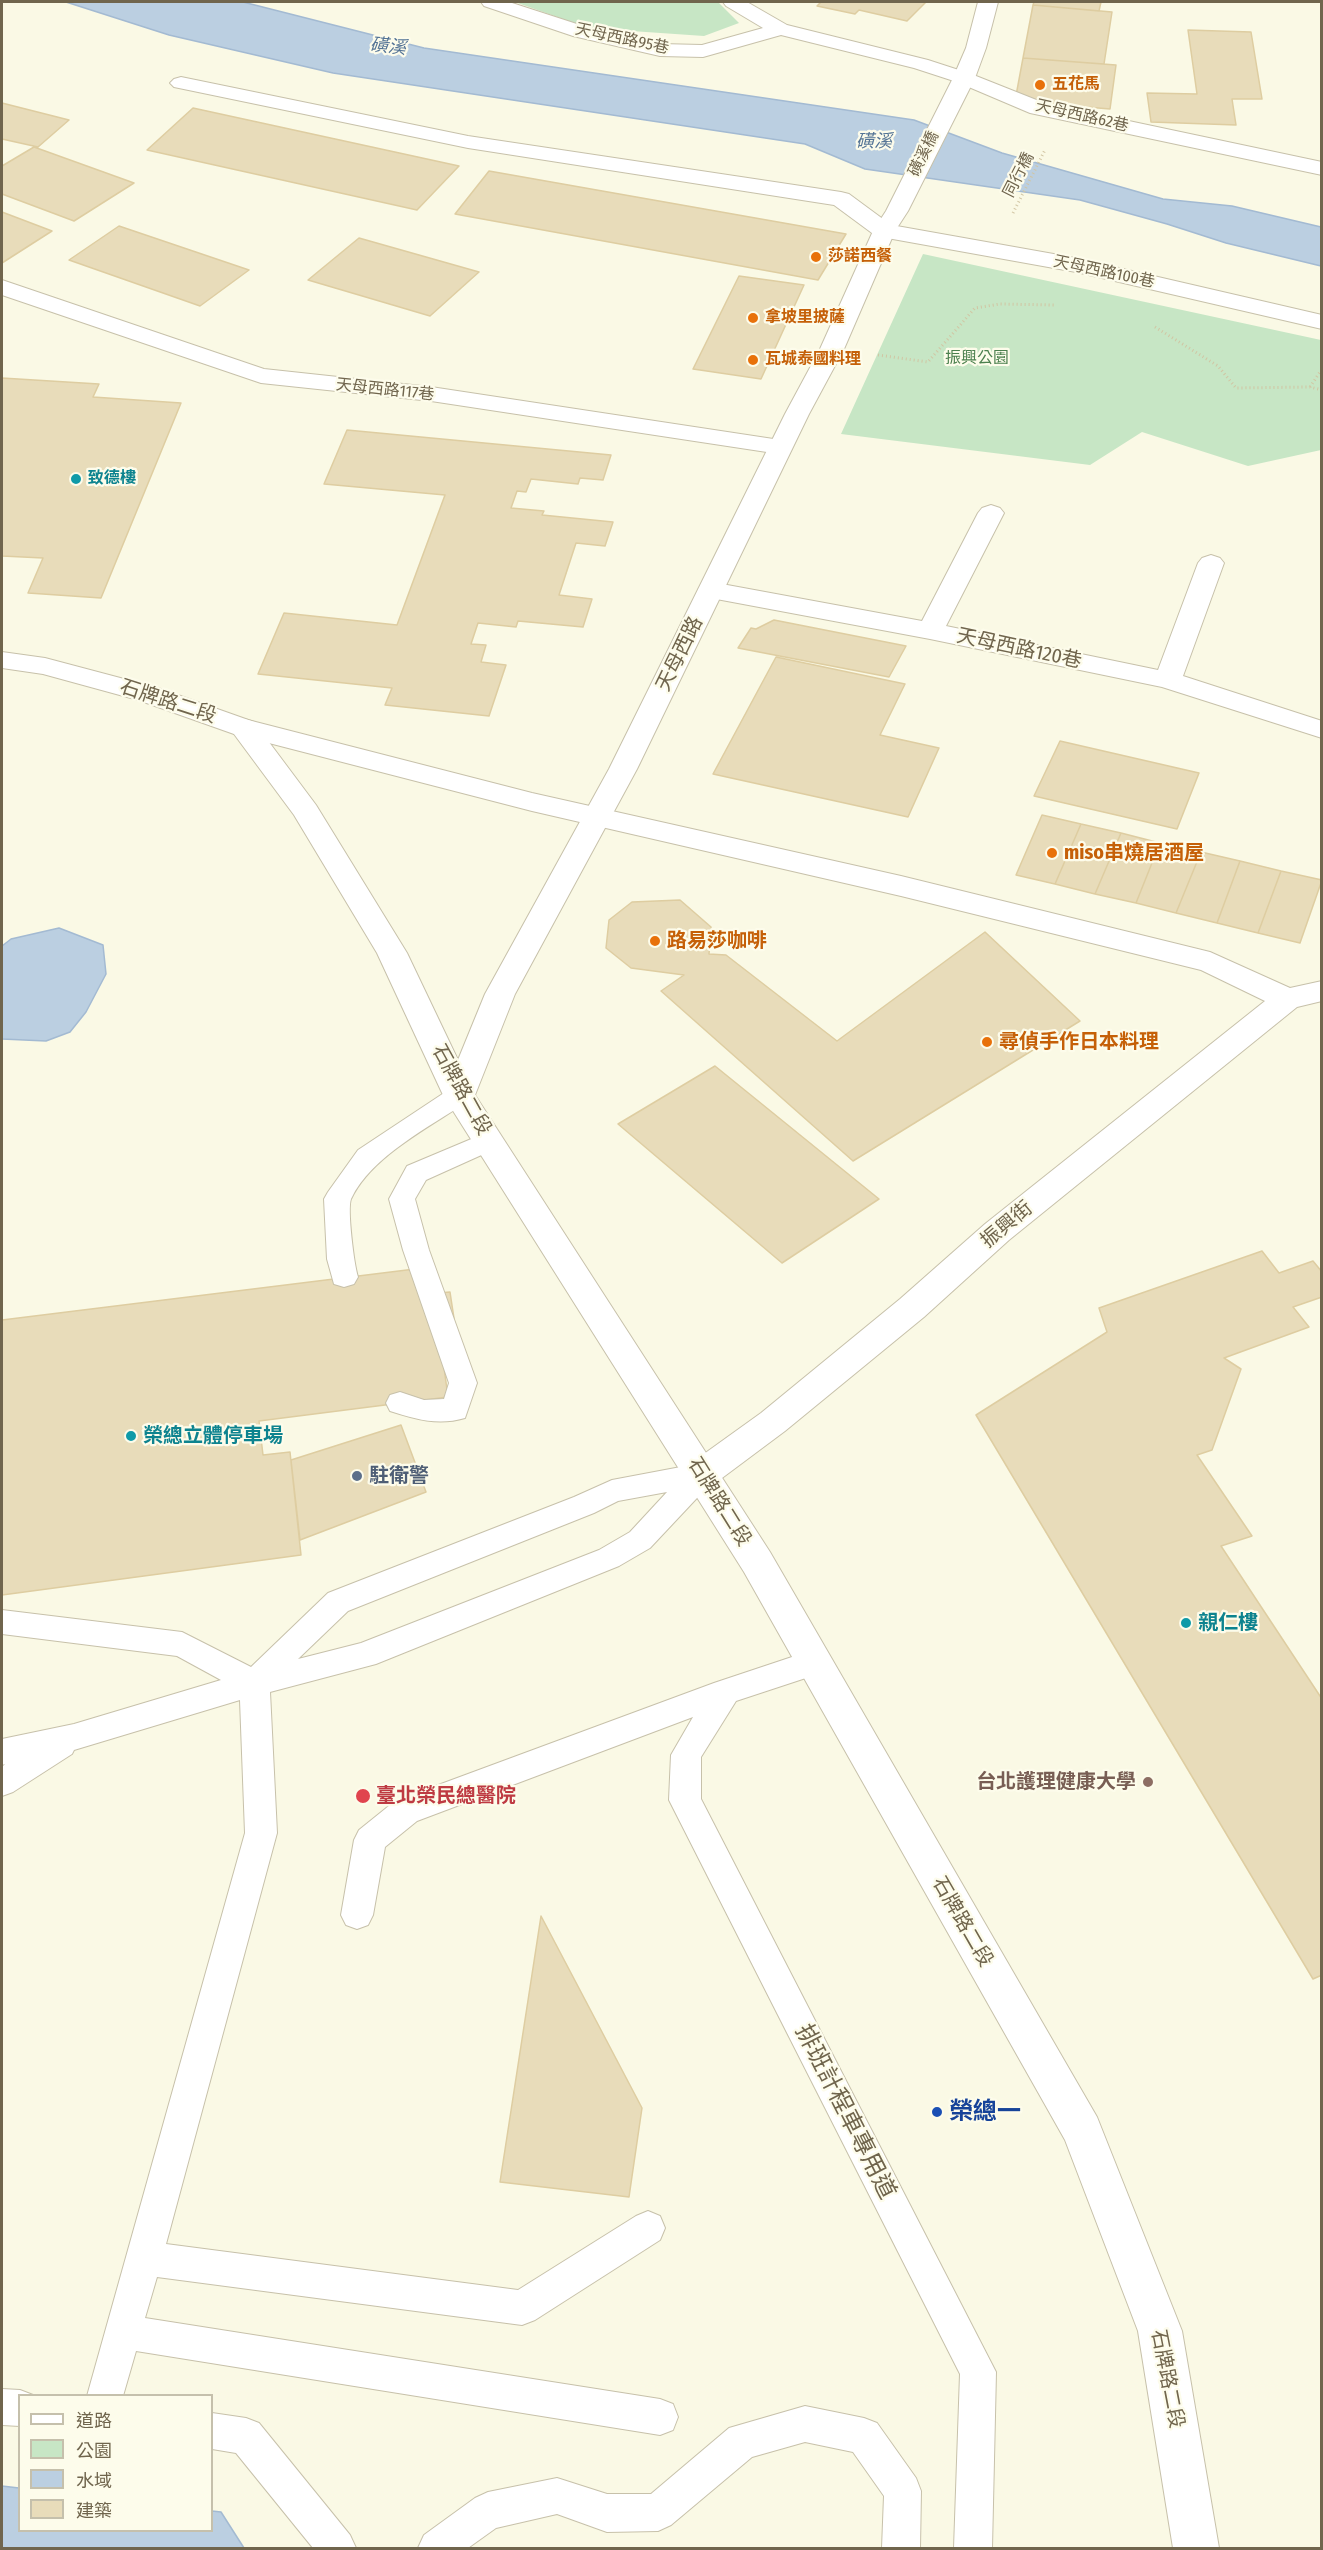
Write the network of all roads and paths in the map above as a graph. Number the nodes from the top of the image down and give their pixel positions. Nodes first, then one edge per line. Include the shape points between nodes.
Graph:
1 (491, 2) edge
2 (733, 2) edge
3 (988, 2) edge
4 (780, 29) junction
5 (964, 78) junction
6 (181, 83) dead end
7 (1049, 142) dead end
8 (1204, 142) junction
9 (1322, 148) edge
10 (1322, 169) edge
11 (1010, 220) dead end
12 (891, 221) junction
13 (2, 287) edge
14 (1060, 306) dead end
15 (1322, 322) edge
16 (1151, 325) dead end
17 (832, 349) junction
18 (1322, 369) edge
19 (1310, 387) junction
20 (1322, 390) edge
21 (780, 447) junction
22 (990, 513) dead end
23 (1211, 563) dead end
24 (711, 590) junction
25 (930, 631) junction
26 (2, 660) edge
27 (1168, 680) junction
28 (244, 728) junction
29 (1322, 730) edge
30 (597, 817) junction
31 (1322, 991) edge
32 (1287, 999) junction
33 (459, 1095) junction
34 (488, 1141) junction
35 (344, 1278) dead end
36 (400, 1403) dead end
37 (702, 1474) junction
38 (2, 1622) edge
39 (813, 1663) junction
40 (254, 1683) junction
41 (725, 1692) junction
42 (74, 1737) junction
43 (2, 1752) edge
44 (2, 1783) edge
45 (357, 1915) dead end
46 (648, 2228) dead end
47 (145, 2258) junction
48 (124, 2332) junction
49 (106, 2394) edge
50 (2, 2407) edge
51 (18, 2408) edge
52 (660, 2417) dead end
53 (213, 2431) edge
54 (337, 2548) edge
55 (437, 2548) edge
56 (901, 2548) edge
57 (973, 2548) edge
58 (1196, 2548) edge

1 - 4 street, 天母西路95巷 via 580,32 660,50 703,51
2 - 4 street
3 - 5 street
4 - 5 street, 天母西路95巷
5 - 8 street, 天母西路62巷 via 1038,108
5 - 12 street, 磺溪橋
6 - 12 street via 468,142 841,199
7 - 11 path, 同行橋
8 - 9 street, 天母西路62巷
8 - 10 street, 天母西路62巷
12 - 15 street, 天母西路100巷
12 - 17 street, 天母西路
13 - 21 street, 天母西路117巷 via 261,376 431,394
14 - 17 path via 1000,304 975,308 928,362
16 - 19 path via 1218,366 1236,388
17 - 21 street, 天母西路
18 - 19 path
19 - 20 path
21 - 24 street, 天母西路
22 - 25 street
23 - 27 street
24 - 25 street, 天母西路120巷
24 - 30 street, 天母西路
25 - 27 street, 天母西路120巷
26 - 28 street, 石牌路二段 via 45,666 148,694
27 - 29 street, 天母西路120巷
28 - 30 street
28 - 33 street, 石牌路二段 via 306,812 392,953
30 - 32 street via 1210,962
30 - 33 street, 天母西路 via 500,994
31 - 32 street, 振興街
32 - 37 street, 振興街 via 998,1232 773,1422
33 - 34 street, 石牌路二段
33 - 35 lane via 367,1156 337,1198 339,1259
34 - 36 lane via 416,1173 402,1199 463,1383 455,1410 424,1411
34 - 37 street, 石牌路二段
37 - 39 street, 石牌路二段
37 - 40 lane via 640,1539 609,1558 365,1655
37 - 40 lane via 612,1491 338,1602
38 - 40 lane via 182,1644
39 - 41 lane
39 - 58 street, 石牌路二段 via 1082,2131 1160,2331
40 - 42 lane
40 - 47 lane via 261,1833
41 - 45 lane via 406,1811 370,1840
41 - 57 lane, 排班計程車專用道 via 686,1755 685,1800 978,2372
42 - 43 lane
42 - 44 lane
46 - 47 lane via 522,2308
47 - 48 lane
48 - 49 lane
48 - 52 lane
50 - 51 lane
53 - 54 lane via 246,2436
55 - 56 lane via 488,2511 557,2496 607,2513 658,2512 742,2441 805,2424 864,2436 903,2491

